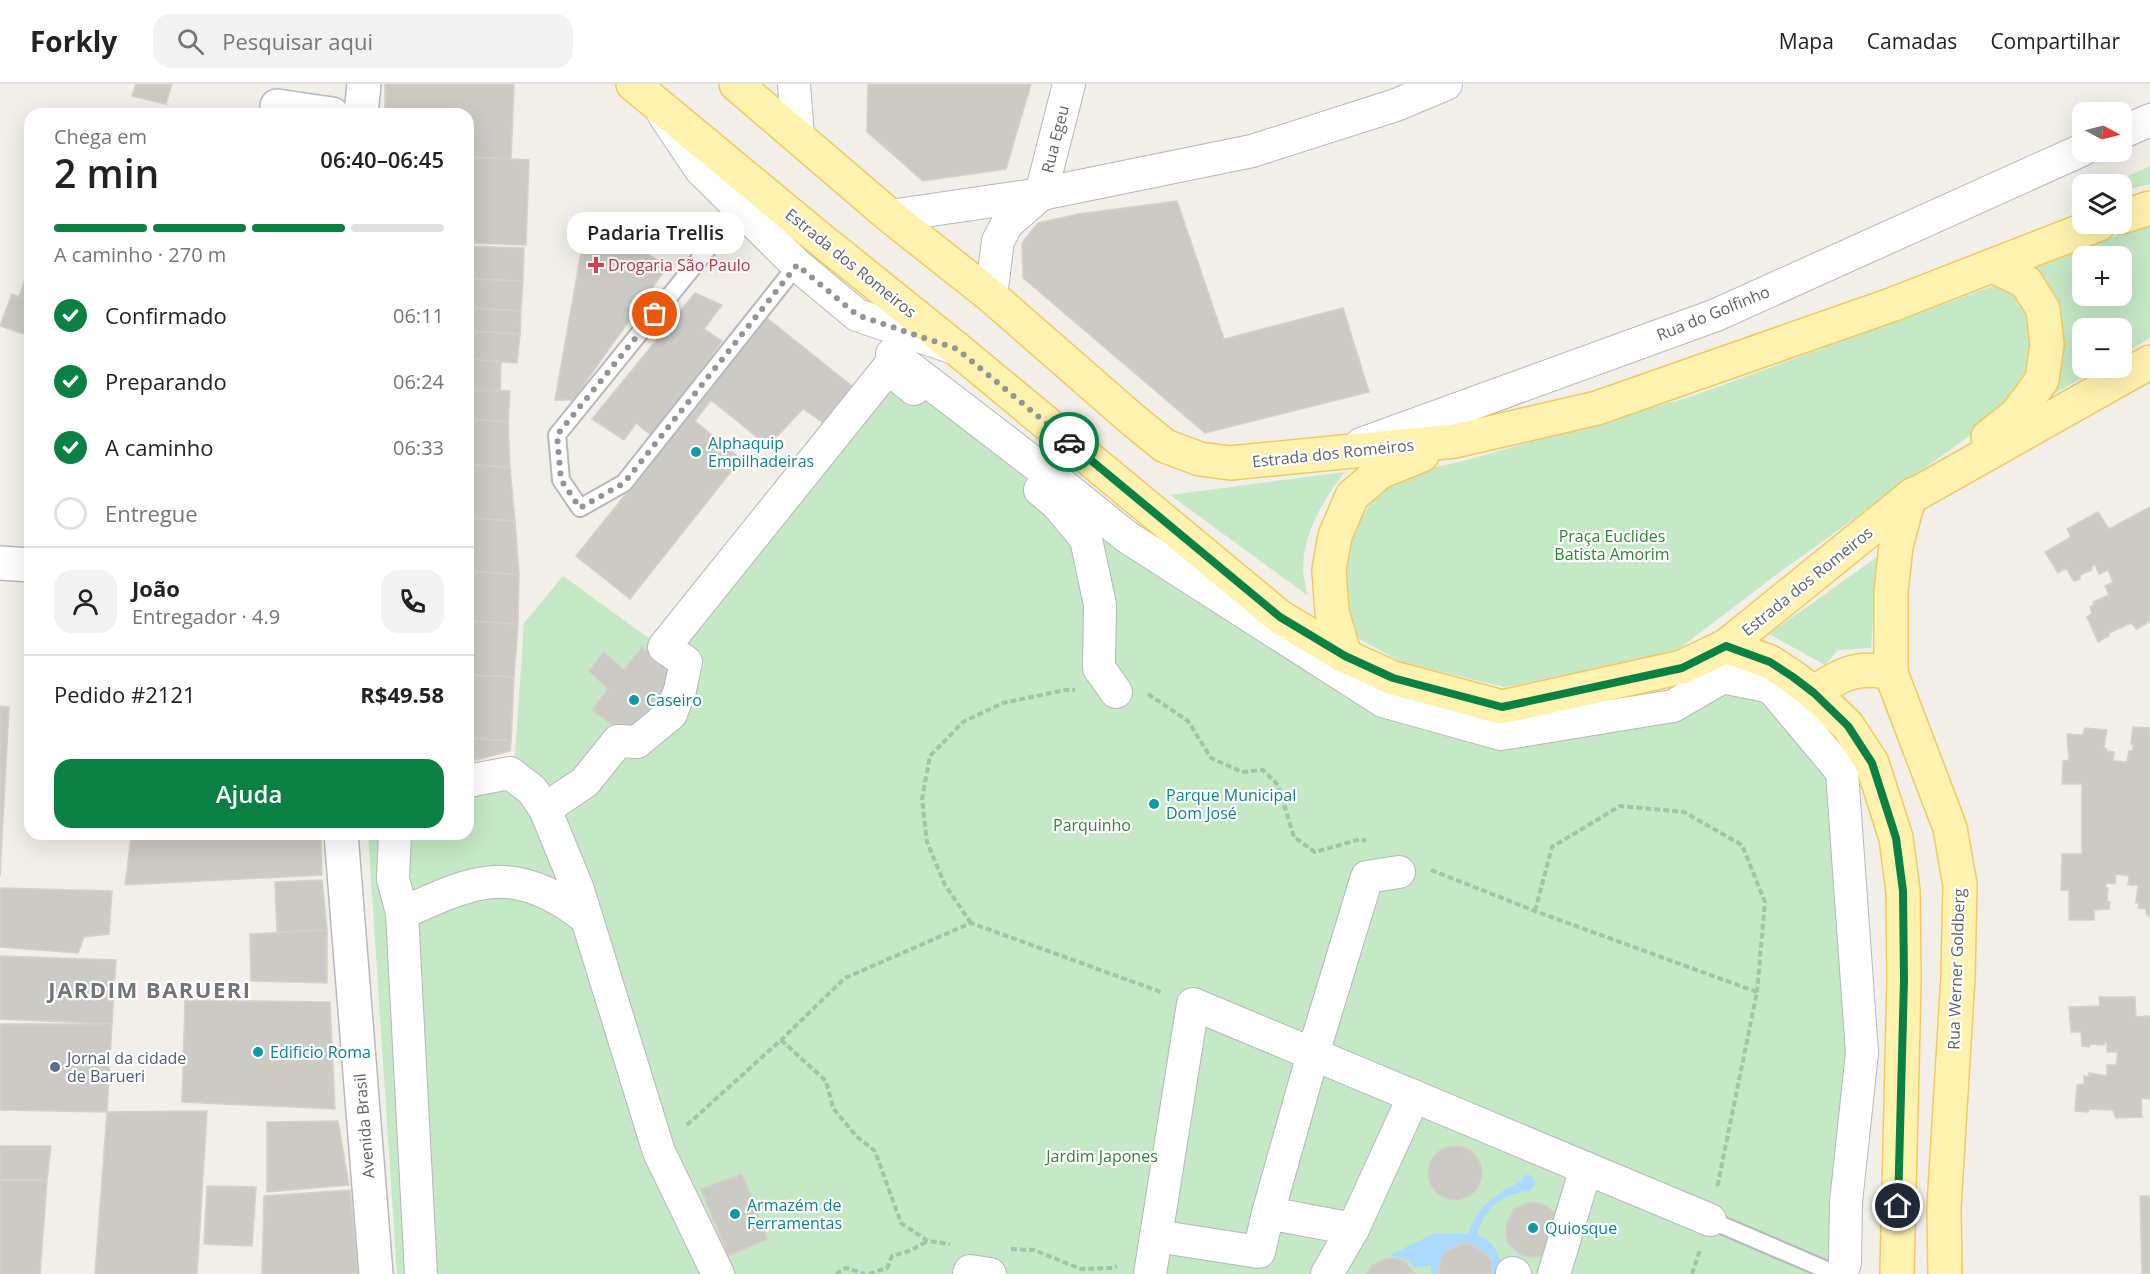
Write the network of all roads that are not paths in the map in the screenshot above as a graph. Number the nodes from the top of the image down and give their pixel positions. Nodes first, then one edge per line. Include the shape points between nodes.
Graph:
1 (364, 84) edge
2 (736, 84) edge
3 (794, 84) edge
4 (1070, 84) edge
5 (1446, 84) edge
6 (644, 93) edge
7 (278, 101) edge
8 (307, 108) edge
9 (362, 108) edge
10 (2150, 120) edge
11 (2132, 128) edge
12 (798, 136) junction
13 (2072, 155) edge
14 (1041, 194) junction
15 (2150, 208) edge
16 (740, 209) junction
17 (2132, 214) edge
18 (890, 216) junction
19 (2074, 234) edge
20 (797, 265) junction
21 (1993, 266) junction
22 (991, 297) junction
23 (957, 349) junction
24 (891, 354) dead end
25 (2150, 362) edge
26 (1455, 441) junction
27 (1336, 454) junction
28 (1910, 498) junction
29 (0, 563) edge
30 (24, 565) edge
31 (1726, 646) junction
32 (1345, 656) junction
33 (1892, 673) junction
34 (1116, 692) road end
35 (1814, 693) junction
36 (474, 780) edge
37 (545, 809) junction
38 (341, 840) edge
39 (395, 840) edge
40 (1399, 873) road end
41 (402, 912) junction
42 (586, 919) junction
43 (1313, 1054) junction
44 (1414, 1096) junction
45 (1586, 1168) junction
46 (1268, 1213) junction
47 (1710, 1221) joint
48 (1353, 1229) junction
49 (1152, 1260) edge
50 (995, 1261) edge
51 (1260, 1263) edge
52 (376, 1274) edge
53 (421, 1274) edge
54 (718, 1274) edge
55 (969, 1274) edge
56 (1328, 1274) edge
57 (1554, 1274) edge
58 (1836, 1274) edge
59 (1842, 1274) edge
60 (1897, 1274) edge
61 (1945, 1274) edge

1 - 9 street
2 - 12 main road, Estrada dos Romeiros
3 - 12 street
4 - 14 street, Rua Egeu
5 - 14 street via 1396,105 1252,151
6 - 16 street via 701,170
6 - 23 main road, Estrada dos Romeiros
7 - 8 street
10 - 11 street
12 - 18 main road, Estrada dos Romeiros
13 - 27 street, Rua do Golfinho via 1716,315
14 - 18 street
14 - 22 street via 1007,224 998,241
15 - 17 main road
16 - 20 street
16 - 20 lane via 557,435 561,480 580,508 624,483
18 - 22 main road, Estrada dos Romeiros
19 - 21 main road, Estrada dos Romeiros
20 - 23 street via 857,315
21 - 26 main road, Estrada dos Romeiros via 1597,408
21 - 28 main road via 2026,282 2043,309 2047,344 2042,380 2016,415
22 - 27 main road, Estrada dos Romeiros via 1165,446 1200,459 1230,463
23 - 32 main road, Estrada dos Romeiros via 1280,617
24 - 59 street via 1127,537 1383,701 1501,734 1673,706 1723,677 1771,687 1842,772 1862,1053
25 - 28 main road, Estrada dos Romeiros
26 - 27 main road, Estrada dos Romeiros
26 - 32 main road via 1380,472 1352,496 1335,536 1329,570 1332,612
28 - 31 main road, Estrada dos Romeiros
28 - 33 main road, Rua Werner Goldberg via 1896,546 1891,592
29 - 30 street
31 - 32 main road, Estrada dos Romeiros via 1682,668 1502,707 1393,678
31 - 35 main road via 1770,662
33 - 35 main road via 1859,670 1831,680
33 - 61 main road, Rua Werner Goldberg via 1950,828 1960,885 1944,1207
34 - 37 street via 1099,668 1100,605 1086,539 1057,504 888,368 664,647 686,662 671,714 637,742 618,741 585,782
35 - 60 main road via 1848,726 1872,763 1896,838 1903,891 1904,980
36 - 37 street via 510,773 532,790
37 - 42 street
38 - 52 street, Avenida Brasil
39 - 41 street via 393,879
40 - 43 street via 1367,877
41 - 42 street via 456,890 494,882 533,887 572,906
41 - 53 street
42 - 54 street via 659,1152
43 - 44 street
43 - 46 street
43 - 49 street via 1193,1004
44 - 45 street
44 - 48 street
45 - 47 street
45 - 57 street
46 - 48 street
46 - 51 street
47 - 58 lane
48 - 56 street
49 - 51 street
50 - 55 street via 970,1270

